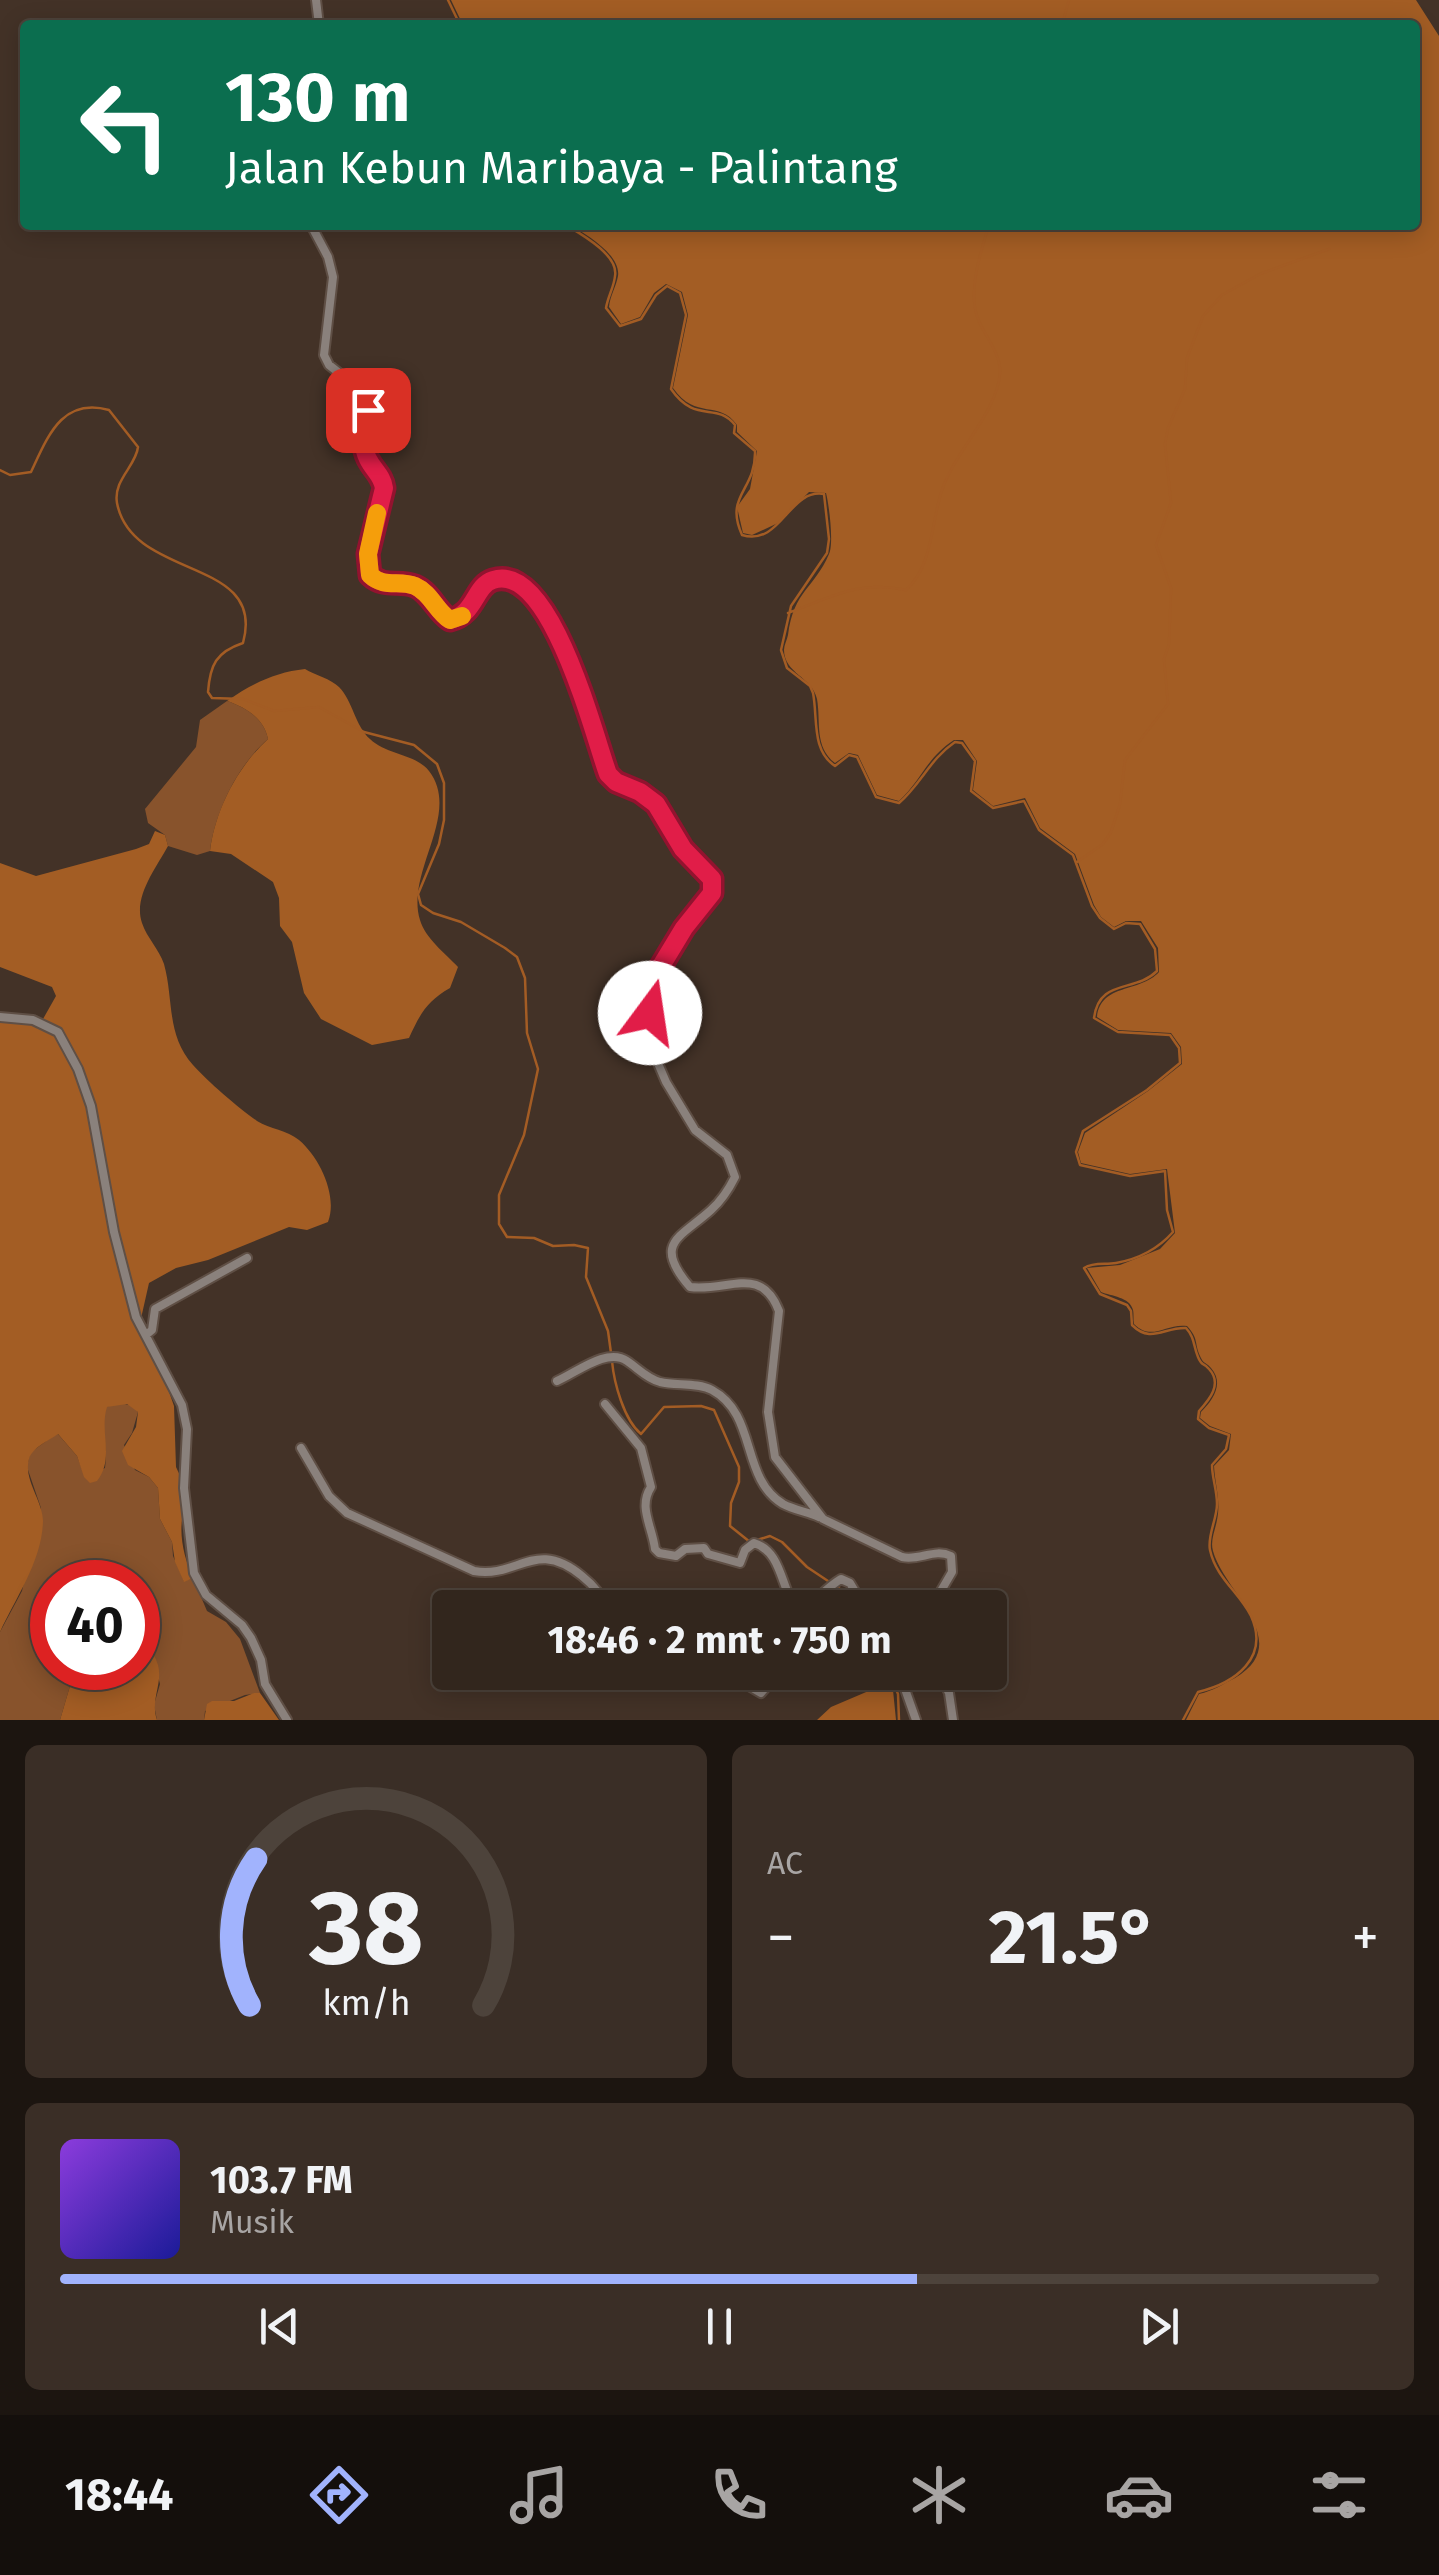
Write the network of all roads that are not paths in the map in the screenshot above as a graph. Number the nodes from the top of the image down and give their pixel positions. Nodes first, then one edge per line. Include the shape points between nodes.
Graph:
1 (313, 230) edge
2 (0, 1016) edge
3 (248, 1258) dead end
4 (146, 1336) junction
5 (557, 1381) dead end
6 (606, 1404) dead end
7 (301, 1448) dead end
8 (823, 1519) junction
9 (594, 1590) edge
10 (785, 1590) edge
11 (824, 1590) edge
12 (856, 1590) edge
13 (942, 1590) edge
14 (905, 1690) edge
15 (948, 1690) edge
16 (287, 1720) edge
17 (916, 1720) edge
18 (953, 1720) edge

1 - 8 street via 334,277 324,355 366,398 362,440 383,480 370,575 385,584 412,584 450,620 460,618 494,580 510,580 533,597 558,633 608,774 656,804 683,849 712,879 712,893 658,971 652,1047 695,1130 727,1155 736,1177 672,1248 690,1287 750,1282 774,1298 779,1311 771,1444
2 - 4 street via 51,1028 72,1054
3 - 4 street via 154,1309
4 - 16 street via 179,1396 186,1425 184,1488 194,1573 206,1595 251,1638 265,1684
5 - 8 street via 611,1357 652,1379 714,1391 735,1408 753,1464 774,1496
6 - 10 street via 640,1448 651,1487 644,1513 659,1553 676,1556 694,1546 740,1563 745,1550 760,1544 775,1558
7 - 9 street via 347,1513 474,1571 547,1557 562,1561
8 - 13 street via 902,1557 951,1556 952,1572
11 - 12 street via 841,1578
14 - 17 street
15 - 18 street

